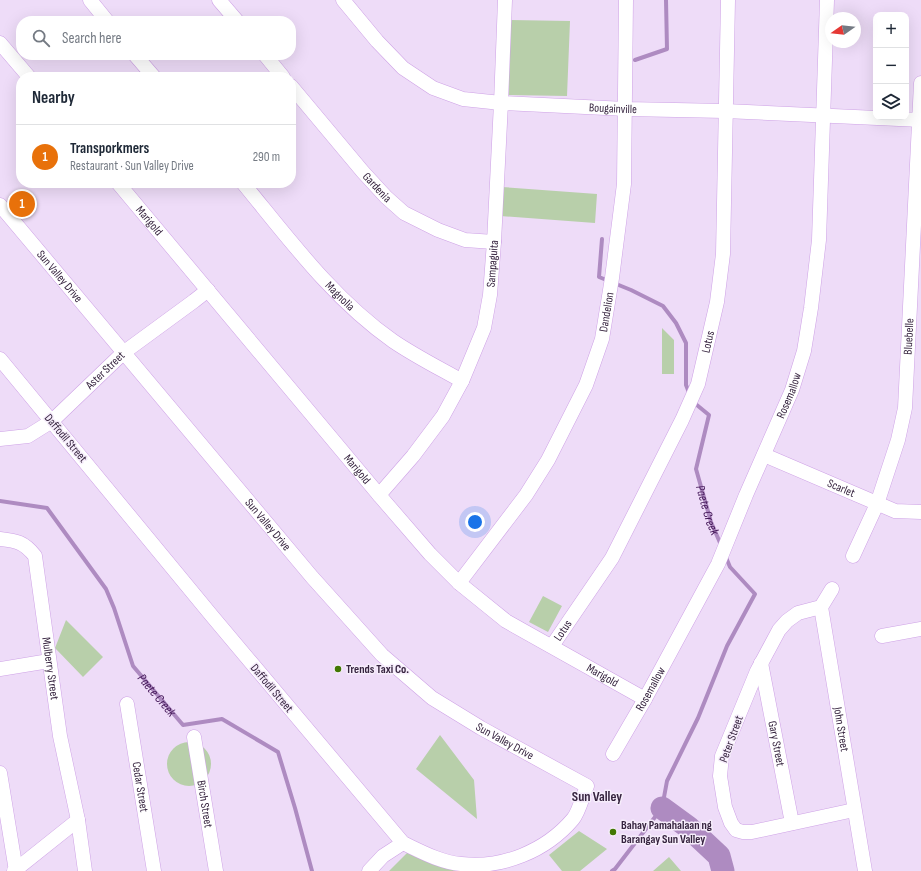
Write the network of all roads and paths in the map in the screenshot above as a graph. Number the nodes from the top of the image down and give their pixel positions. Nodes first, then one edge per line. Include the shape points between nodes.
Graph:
1 (90, 0) edge
2 (219, 0) edge
3 (344, 0) edge
4 (505, 0) edge
5 (626, 0) edge
6 (728, 0) edge
7 (827, 0) edge
8 (103, 16) edge
9 (232, 16) edge
10 (0, 43) edge
11 (139, 60) edge
12 (269, 60) edge
13 (25, 72) edge
14 (150, 72) edge
15 (280, 72) edge
16 (921, 83) edge
17 (296, 92) edge
18 (501, 103) junction
19 (626, 109) junction
20 (725, 111) junction
21 (823, 116) junction
22 (920, 120) edge
23 (122, 188) edge
24 (247, 188) edge
25 (0, 205) edge
26 (494, 242) junction
27 (208, 290) junction
28 (123, 353) junction
29 (0, 359) edge
30 (462, 380) junction
31 (52, 421) junction
32 (0, 439) edge
33 (764, 455) junction
34 (379, 495) junction
35 (877, 504) junction
36 (921, 512) edge
37 (0, 538) edge
38 (853, 556) dead end
39 (459, 583) junction
40 (832, 589) dead end
41 (822, 607) junction
42 (921, 629) edge
43 (882, 636) dead end
44 (552, 646) junction
45 (49, 662) junction
46 (761, 664) junction
47 (0, 669) edge
48 (645, 700) junction
49 (127, 704) dead end
50 (194, 737) dead end
51 (613, 754) dead end
52 (0, 773) edge
53 (587, 786) joint
54 (854, 810) junction
55 (78, 820) junction
56 (792, 823) junction
57 (403, 843) junction
58 (15, 871) edge
59 (85, 871) edge
60 (154, 871) edge
61 (216, 871) edge
62 (369, 871) edge
63 (865, 871) edge

1 - 8 street
2 - 9 street
3 - 18 street, Bougainville via 403,68 433,88 463,99
4 - 18 street, Sampaguita
5 - 19 street, Dandelion
6 - 20 street, Lotus
7 - 21 street, Rosemallow
10 - 13 street
11 - 14 street
12 - 15 street
16 - 22 street, Bluebelle
17 - 26 street, Gardenia via 363,172 404,213 465,240
18 - 19 street, Bougainville
18 - 26 street, Sampaguita
19 - 20 street, Bougainville
19 - 39 street, Dandelion via 624,184 612,278 602,339 586,385 548,460 526,495
20 - 21 street, Bougainville
20 - 44 street, Lotus via 723,254 714,314 698,384 612,558
21 - 22 street, Bougainville
21 - 33 street, Rosemallow via 819,240 804,351 792,390
22 - 35 street, Bluebelle via 905,408 898,440
23 - 27 street, Marigold
24 - 30 street, Magnolia via 318,272 361,315 413,354
25 - 28 street, Sun Valley Drive
26 - 30 street, Sampaguita via 490,295 484,328
27 - 28 street, Aster Street
27 - 34 street, Marigold
28 - 31 street, Aster Street
28 - 53 street, Sun Valley Drive via 312,577 382,655 432,698 480,728
29 - 31 street, Daffodil Street
30 - 34 street, Sampaguita via 443,416 414,456
31 - 32 street, Aster Street via 28,436
31 - 57 street, Daffodil Street
33 - 35 street, Scarlet
33 - 48 street, Rosemallow via 718,564
34 - 39 street, Marigold
35 - 36 street, Scarlet via 895,511
35 - 38 street, Bluebelle
37 - 45 street, Mulberry Street via 22,543 35,556
39 - 44 street, Marigold via 506,621
40 - 41 street
41 - 46 street, Peter Street via 798,612 787,621 779,630
41 - 54 street, John Street
42 - 43 street
44 - 48 street, Marigold
45 - 47 street
45 - 55 street, Mulberry Street via 60,736
46 - 56 street, Gary Street
46 - 56 street, Peter Street via 722,756 720,776 725,807 736,830 743,832
48 - 51 street, Rosemallow
49 - 60 street, Cedar Street
50 - 61 street, Birch Street
52 - 58 street
53 - 57 street, Daffodil Street via 574,818 552,840 518,858 488,864 461,864 430,856
54 - 56 street, Peter Street
54 - 63 street, John Street
55 - 58 street
55 - 59 street, Mulberry Street
57 - 62 street via 383,856

